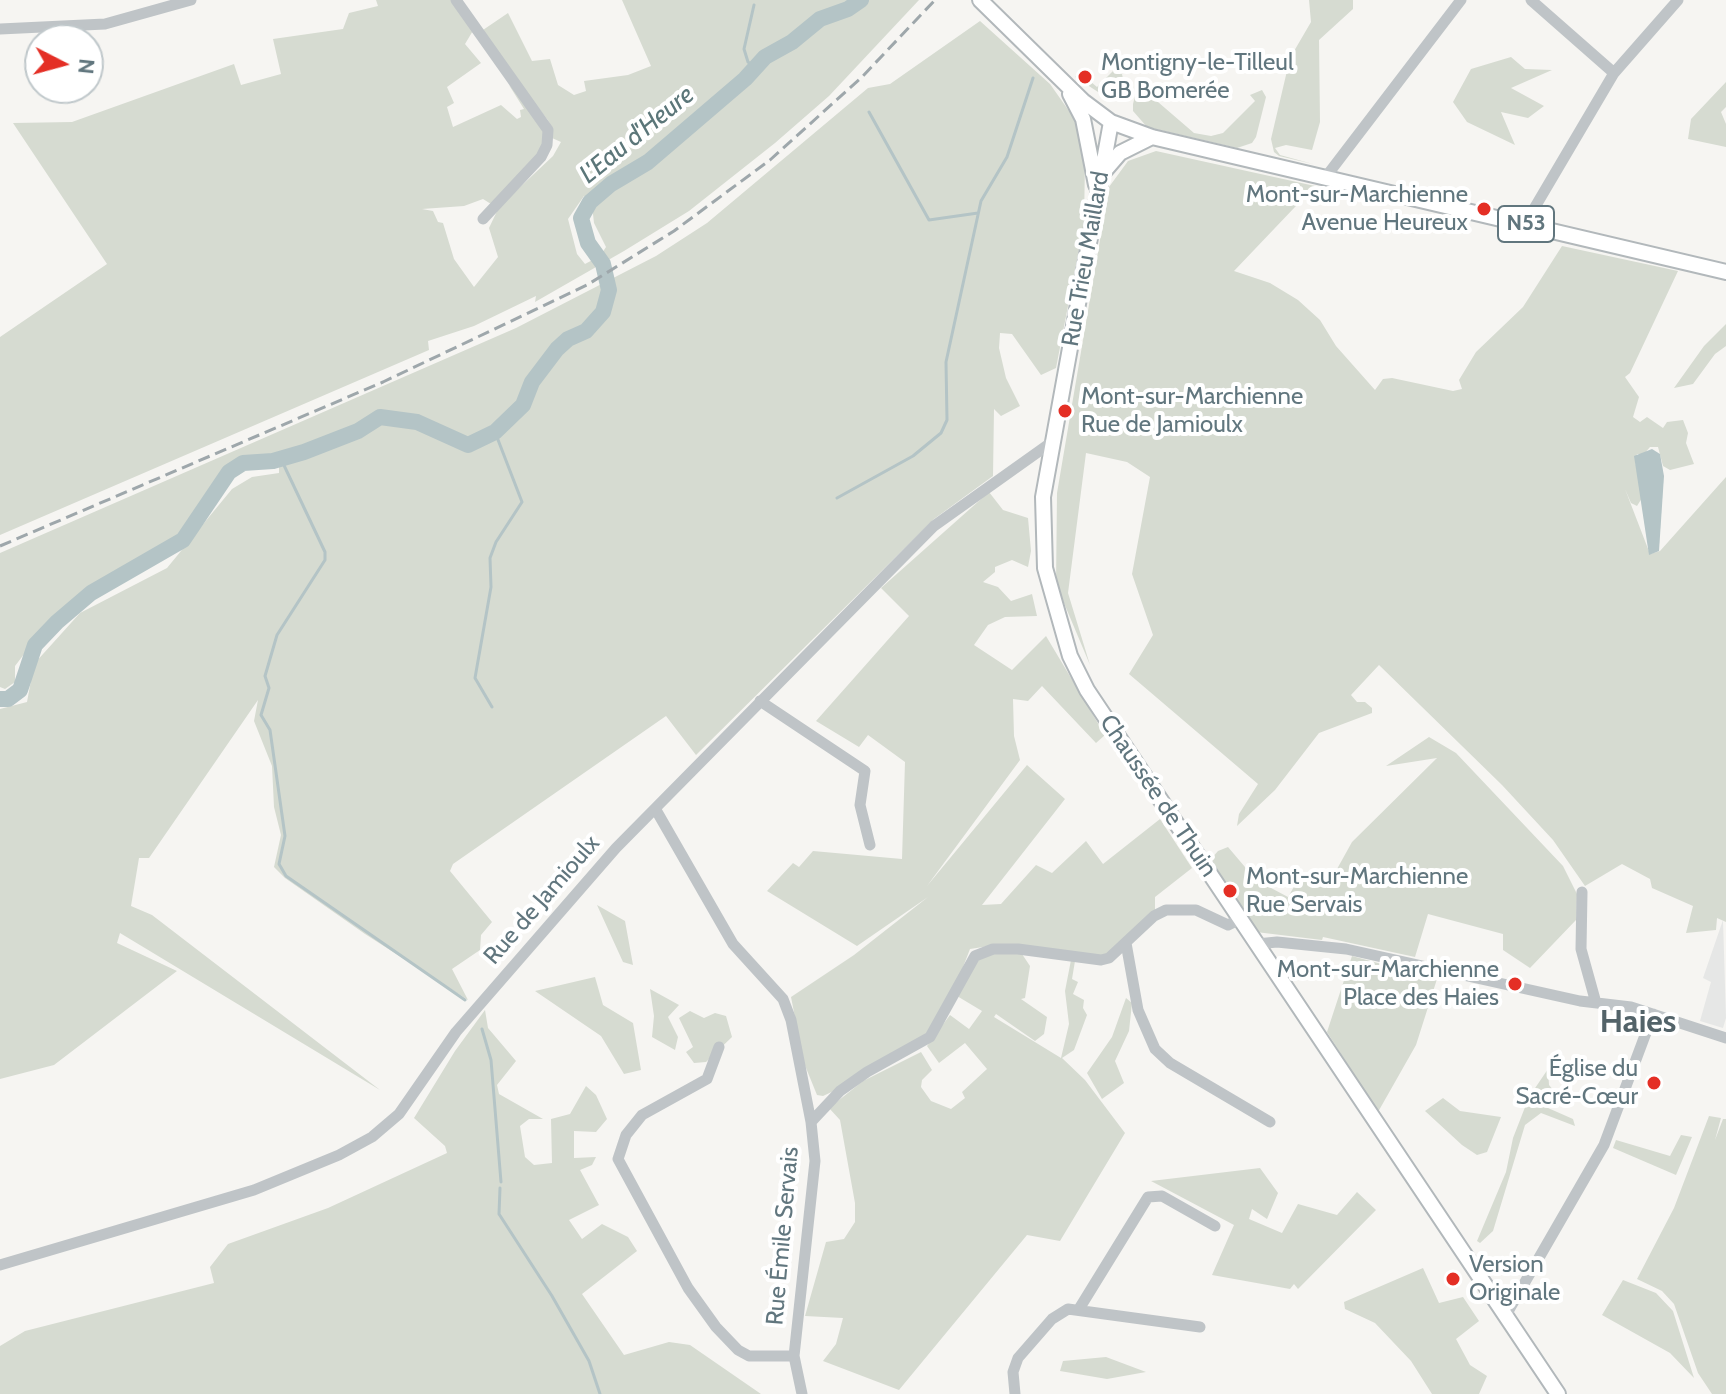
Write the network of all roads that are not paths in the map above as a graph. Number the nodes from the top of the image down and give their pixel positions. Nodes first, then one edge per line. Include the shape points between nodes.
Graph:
1 (191, 0) edge
2 (456, 0) edge
3 (980, 0) edge
4 (1461, 0) edge
5 (1531, 0) edge
6 (1678, 0) edge
7 (0, 29) edge
8 (1614, 73) junction
9 (1067, 86) junction
10 (1111, 122) junction
11 (1152, 137) junction
12 (1325, 178) junction
13 (1099, 183) junction
14 (483, 219) dead end
15 (1525, 224) junction
16 (1726, 272) edge
17 (1052, 442) junction
18 (760, 701) junction
19 (656, 810) junction
20 (870, 845) dead end
21 (1582, 892) dead end
22 (1240, 919) junction
23 (1126, 943) junction
24 (1257, 944) junction
25 (1596, 1003) junction
26 (1653, 1014) junction
27 (1726, 1038) edge
28 (719, 1047) dead end
29 (811, 1122) junction
30 (1270, 1122) dead end
31 (1215, 1226) dead end
32 (0, 1265) edge
33 (1079, 1309) junction
34 (1506, 1315) junction
35 (1200, 1327) dead end
36 (794, 1356) junction
37 (802, 1394) edge
38 (1015, 1394) edge
39 (1558, 1394) edge

1 - 7 street via 105,24
2 - 14 street via 548,130 541,157
3 - 9 main road, N53
4 - 12 street
5 - 8 street
6 - 8 street
8 - 15 street
9 - 10 main road, N53
9 - 13 main road via 1083,119
10 - 11 main road, N53
10 - 13 main road, Rue Trieu Maillard
11 - 12 main road, N53
11 - 13 main road via 1120,153
12 - 15 main road, N53
13 - 17 main road, Rue Trieu Maillard
15 - 16 main road, N53
17 - 18 street, Rue de Jamioulx via 934,526
17 - 22 main road, Chaussée de Thuin via 1043,497 1045,568 1070,656 1087,690
18 - 19 street, Rue de Jamioulx
18 - 20 street via 865,771 860,805
19 - 29 street via 733,944 783,999
19 - 32 street, Rue de Jamioulx via 616,848 456,1032 399,1114 372,1137 254,1190
21 - 25 street via 1581,949
22 - 23 street, Rue Émile Servais via 1228,925 1196,910 1166,910
22 - 24 main road, Chaussée de Thuin
23 - 29 street, Rue Émile Servais via 1101,960 1018,949 978,954 930,1037 840,1091
23 - 30 street via 1138,1010 1155,1049
24 - 25 street via 1346,949
24 - 34 main road, Chaussée de Thuin
25 - 26 street
26 - 27 street
26 - 34 street via 1604,1145
28 - 36 street via 707,1079 642,1115 626,1135 618,1159 688,1288 727,1341 749,1356
29 - 36 street, Rue Émile Servais via 815,1161
31 - 33 street via 1162,1196 1148,1197
33 - 35 street
33 - 38 street via 1052,1319 1018,1358
34 - 39 main road, Chaussée de Thuin
36 - 37 street, Rue Émile Servais

